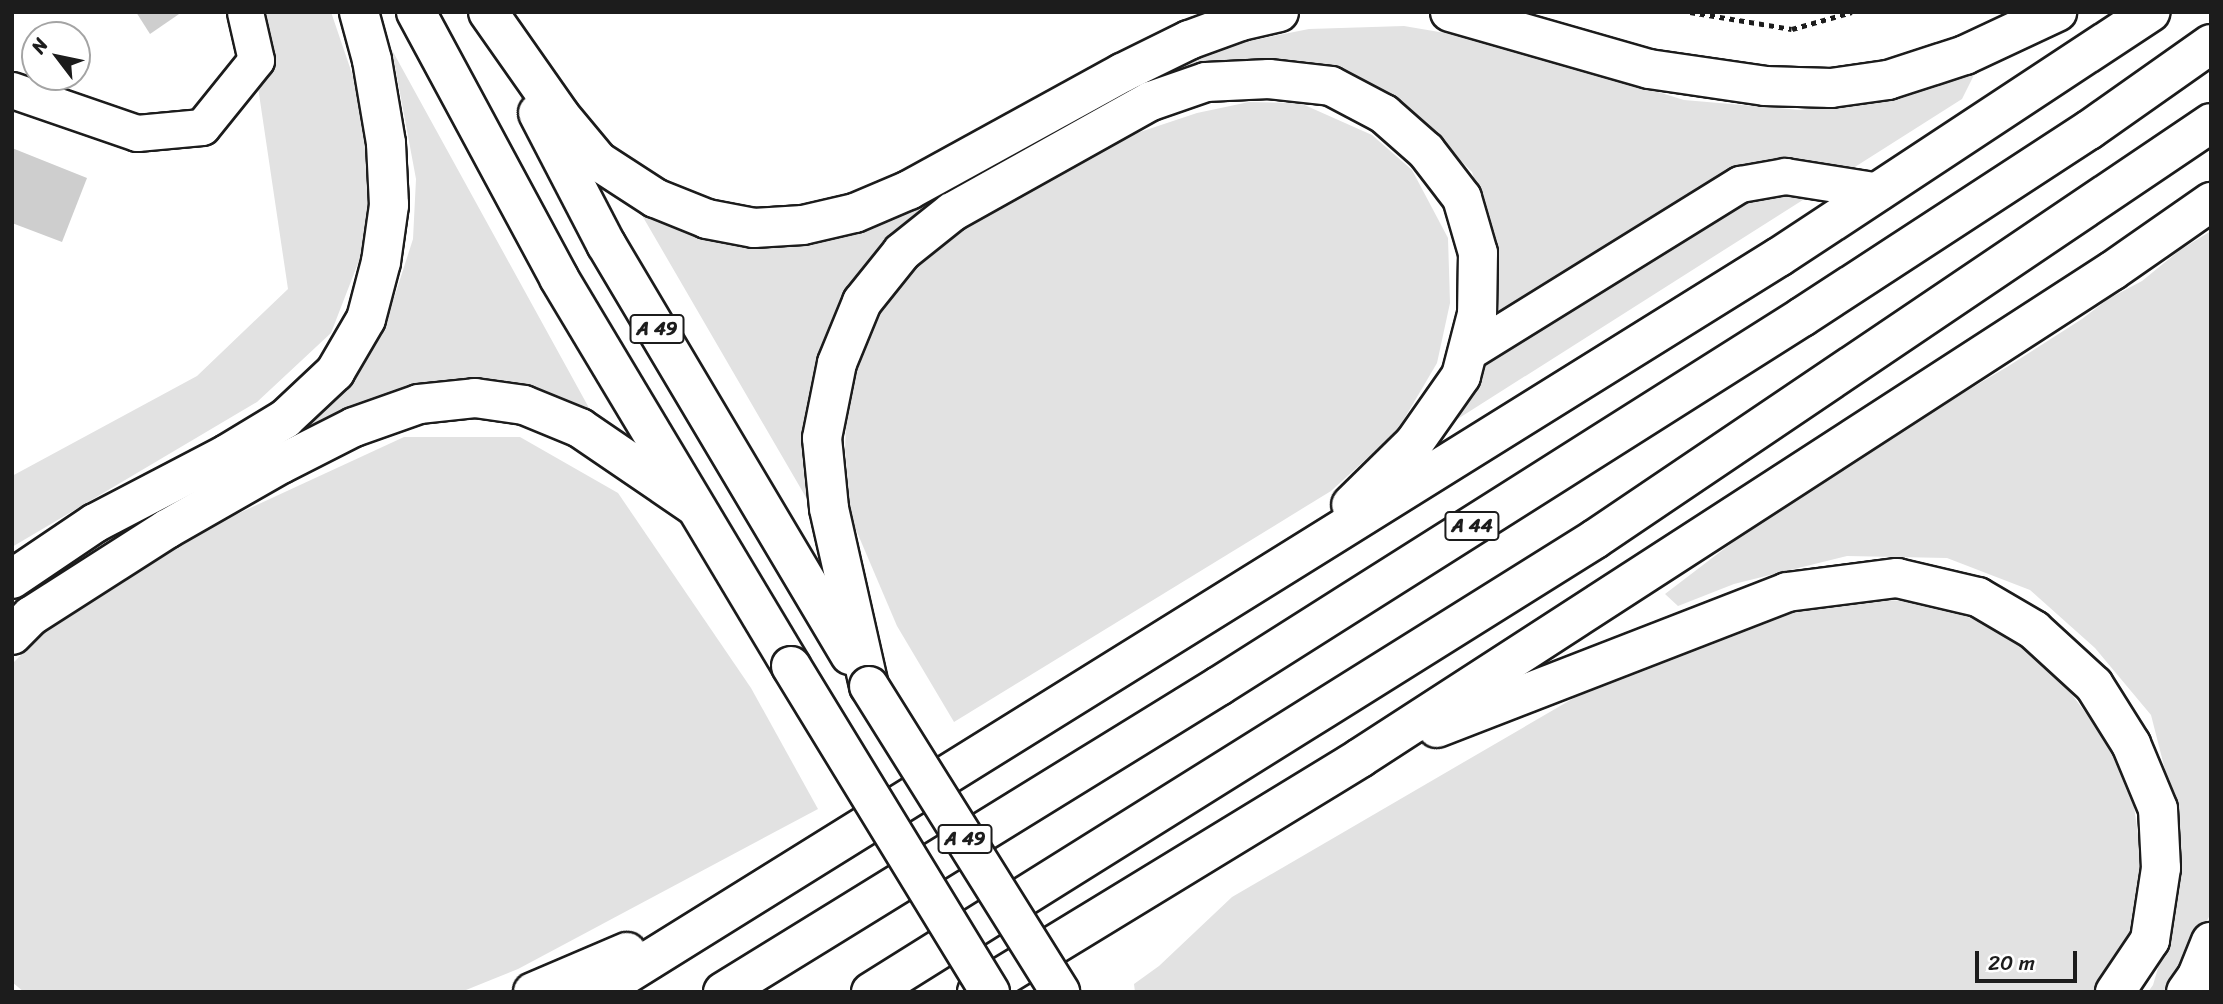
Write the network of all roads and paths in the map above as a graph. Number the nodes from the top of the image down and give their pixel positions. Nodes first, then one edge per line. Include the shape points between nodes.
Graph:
1 (245, 12) edge
2 (359, 12) edge
3 (416, 12) edge
4 (487, 12) edge
5 (1279, 12) edge
6 (1450, 12) edge
7 (1690, 12) edge
8 (1852, 12) edge
9 (2057, 12) edge
10 (2150, 12) edge
11 (2211, 44) edge
12 (12, 90) edge
13 (2211, 124) edge
14 (1880, 191) junction
15 (2211, 202) edge
16 (1467, 353) junction
17 (693, 505) junction
18 (12, 579) edge
19 (1255, 585) junction
20 (12, 635) edge
21 (848, 635) junction
22 (1360, 758) junction
23 (738, 904) junction
24 (2211, 942) edge
25 (533, 992) edge
26 (598, 992) edge
27 (723, 992) edge
28 (871, 992) edge
29 (976, 992) edge
30 (990, 992) edge
31 (1060, 992) edge
32 (2115, 992) edge
33 (2186, 992) edge

1 - 12 street via 256,60 202,127 137,133
2 - 18 highway via 386,143 389,205 366,319 335,372 285,419 95,523
3 - 17 highway, A 49 via 559,278
4 - 5 highway via 559,115 598,161 655,198 706,219 754,228 803,225 855,213 909,190 1189,40
4 - 21 highway, A 49 via 606,244
6 - 9 highway via 1649,69 1765,86 1831,88 1888,80 1965,55
7 - 8 path via 1792,29
10 - 14 highway
11 - 27 highway, A 44 via 2089,130 1802,317 1219,686
13 - 28 highway via 1595,539
14 - 16 street via 1785,176 1740,184
14 - 19 highway
15 - 22 highway via 2100,279
16 - 19 highway via 1461,376 1414,443 1368,491
16 - 21 highway via 1477,314 1478,253 1462,198 1426,151 1384,114 1331,86 1269,79 1206,82 1151,101 952,212 902,252 862,302 837,363 822,438
17 - 20 highway via 580,428 524,405 475,398 419,404 354,427 167,528 31,616
17 - 30 highway, A 49, bridge
19 - 23 highway
21 - 31 highway, A 49, bridge via 869,686
22 - 29 highway
22 - 32 highway via 1787,592 1897,578 1978,597 2034,630 2094,685 2131,744 2158,809 2161,868 2150,940
23 - 25 highway
23 - 26 highway
24 - 33 highway

